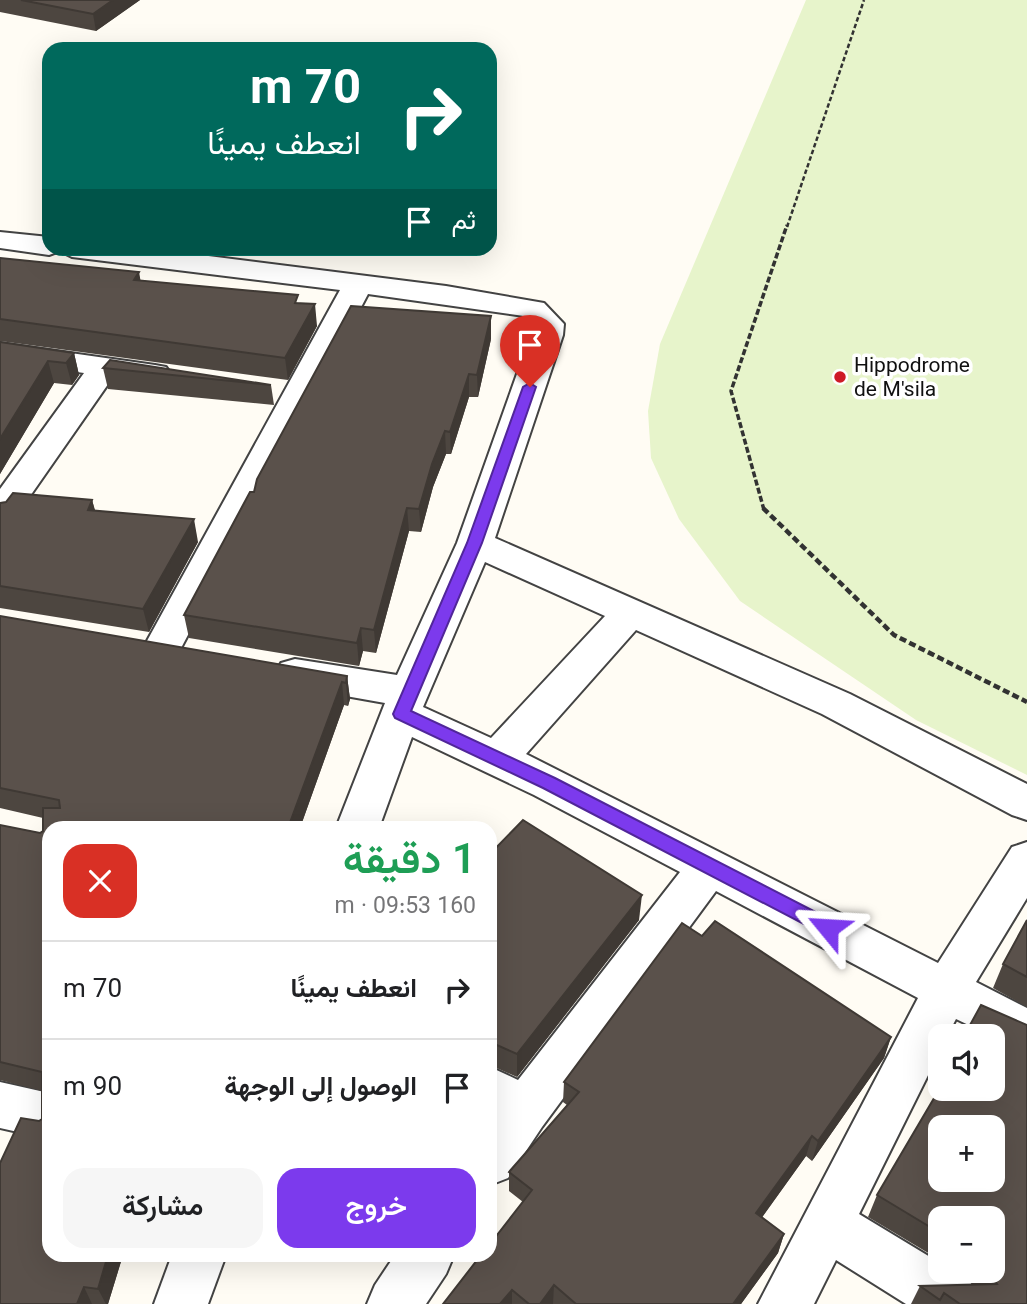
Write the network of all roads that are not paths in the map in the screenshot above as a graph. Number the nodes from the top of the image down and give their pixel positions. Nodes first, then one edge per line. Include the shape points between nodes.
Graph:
1 (3, 245) edge
2 (42, 246) edge
3 (132, 256) edge
4 (357, 286) junction
5 (0, 352) edge
6 (104, 367) junction
7 (181, 378) edge
8 (0, 514) edge
9 (475, 543) junction
10 (631, 612) junction
11 (120, 643) edge
12 (161, 650) junction
13 (202, 657) edge
14 (257, 666) edge
15 (405, 703) junction
16 (497, 759) junction
17 (1027, 803) edge
18 (360, 821) edge
19 (1027, 860) edge
20 (709, 867) junction
21 (947, 989) junction
22 (1027, 1032) edge
23 (507, 1100) edge
24 (0, 1105) edge
25 (42, 1114) edge
26 (497, 1136) edge
27 (826, 1224) junction
28 (196, 1262) edge
29 (422, 1262) edge
30 (181, 1304) edge
31 (394, 1304) edge
32 (785, 1304) edge
33 (956, 1304) edge

1 - 2 street
3 - 4 street
4 - 9 street via 522,307 544,316 549,324
4 - 12 street via 286,392
5 - 6 street
6 - 7 street
6 - 8 street
9 - 10 street
9 - 15 street
10 - 16 street
10 - 17 street via 836,704
11 - 12 street
12 - 13 street
14 - 15 street
15 - 16 street
15 - 18 street
16 - 20 street
19 - 21 street
20 - 21 street
20 - 23 street
21 - 22 street
21 - 27 street
23 - 26 street
24 - 25 street
27 - 32 street
27 - 33 street
28 - 30 street
29 - 31 street

